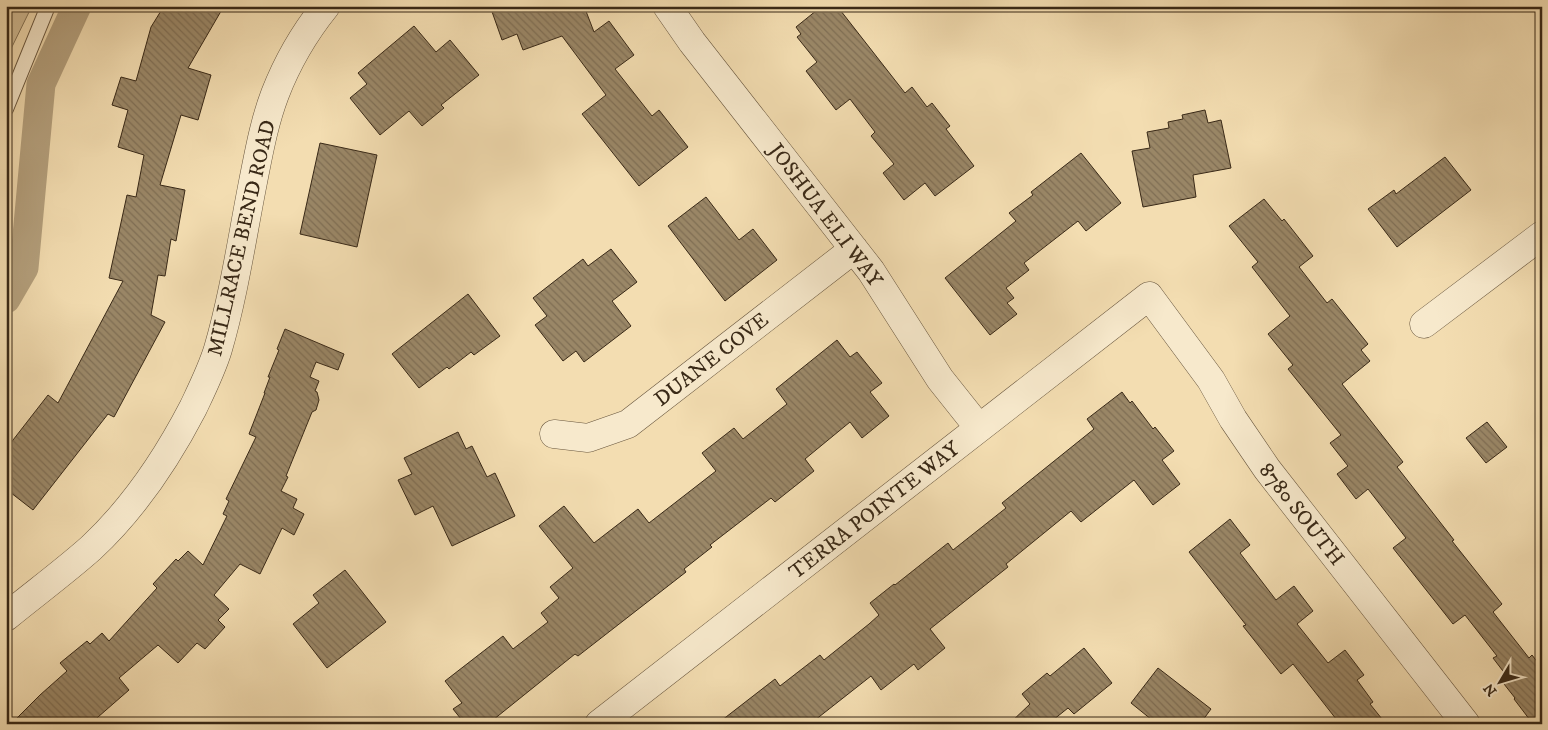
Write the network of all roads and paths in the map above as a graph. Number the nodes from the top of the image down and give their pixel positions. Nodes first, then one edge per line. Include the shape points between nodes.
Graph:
1 (48, 6) edge
2 (326, 6) edge
3 (668, 6) edge
4 (6, 108) edge
5 (1542, 234) edge
6 (854, 249) junction
7 (1149, 296) joint
8 (1424, 324) dead end
9 (979, 428) junction
10 (554, 434) dead end
11 (6, 618) edge
12 (599, 724) edge
13 (1466, 724) edge

1 - 4 lane
2 - 11 street, MILLRACE BEND ROAD via 287,67 275,93 259,152 226,319 204,385 182,429 147,484 114,524 91,548
3 - 6 street, JOSHUA ELI WAY via 692,42
5 - 8 street
6 - 9 street, JOSHUA ELI WAY via 872,271 940,379
6 - 10 street, DUANE COVE via 628,424 588,438
7 - 9 street, TERRA POINTE WAY
7 - 13 street, 8780 SOUTH via 1211,380 1266,469
9 - 12 street, TERRA POINTE WAY

